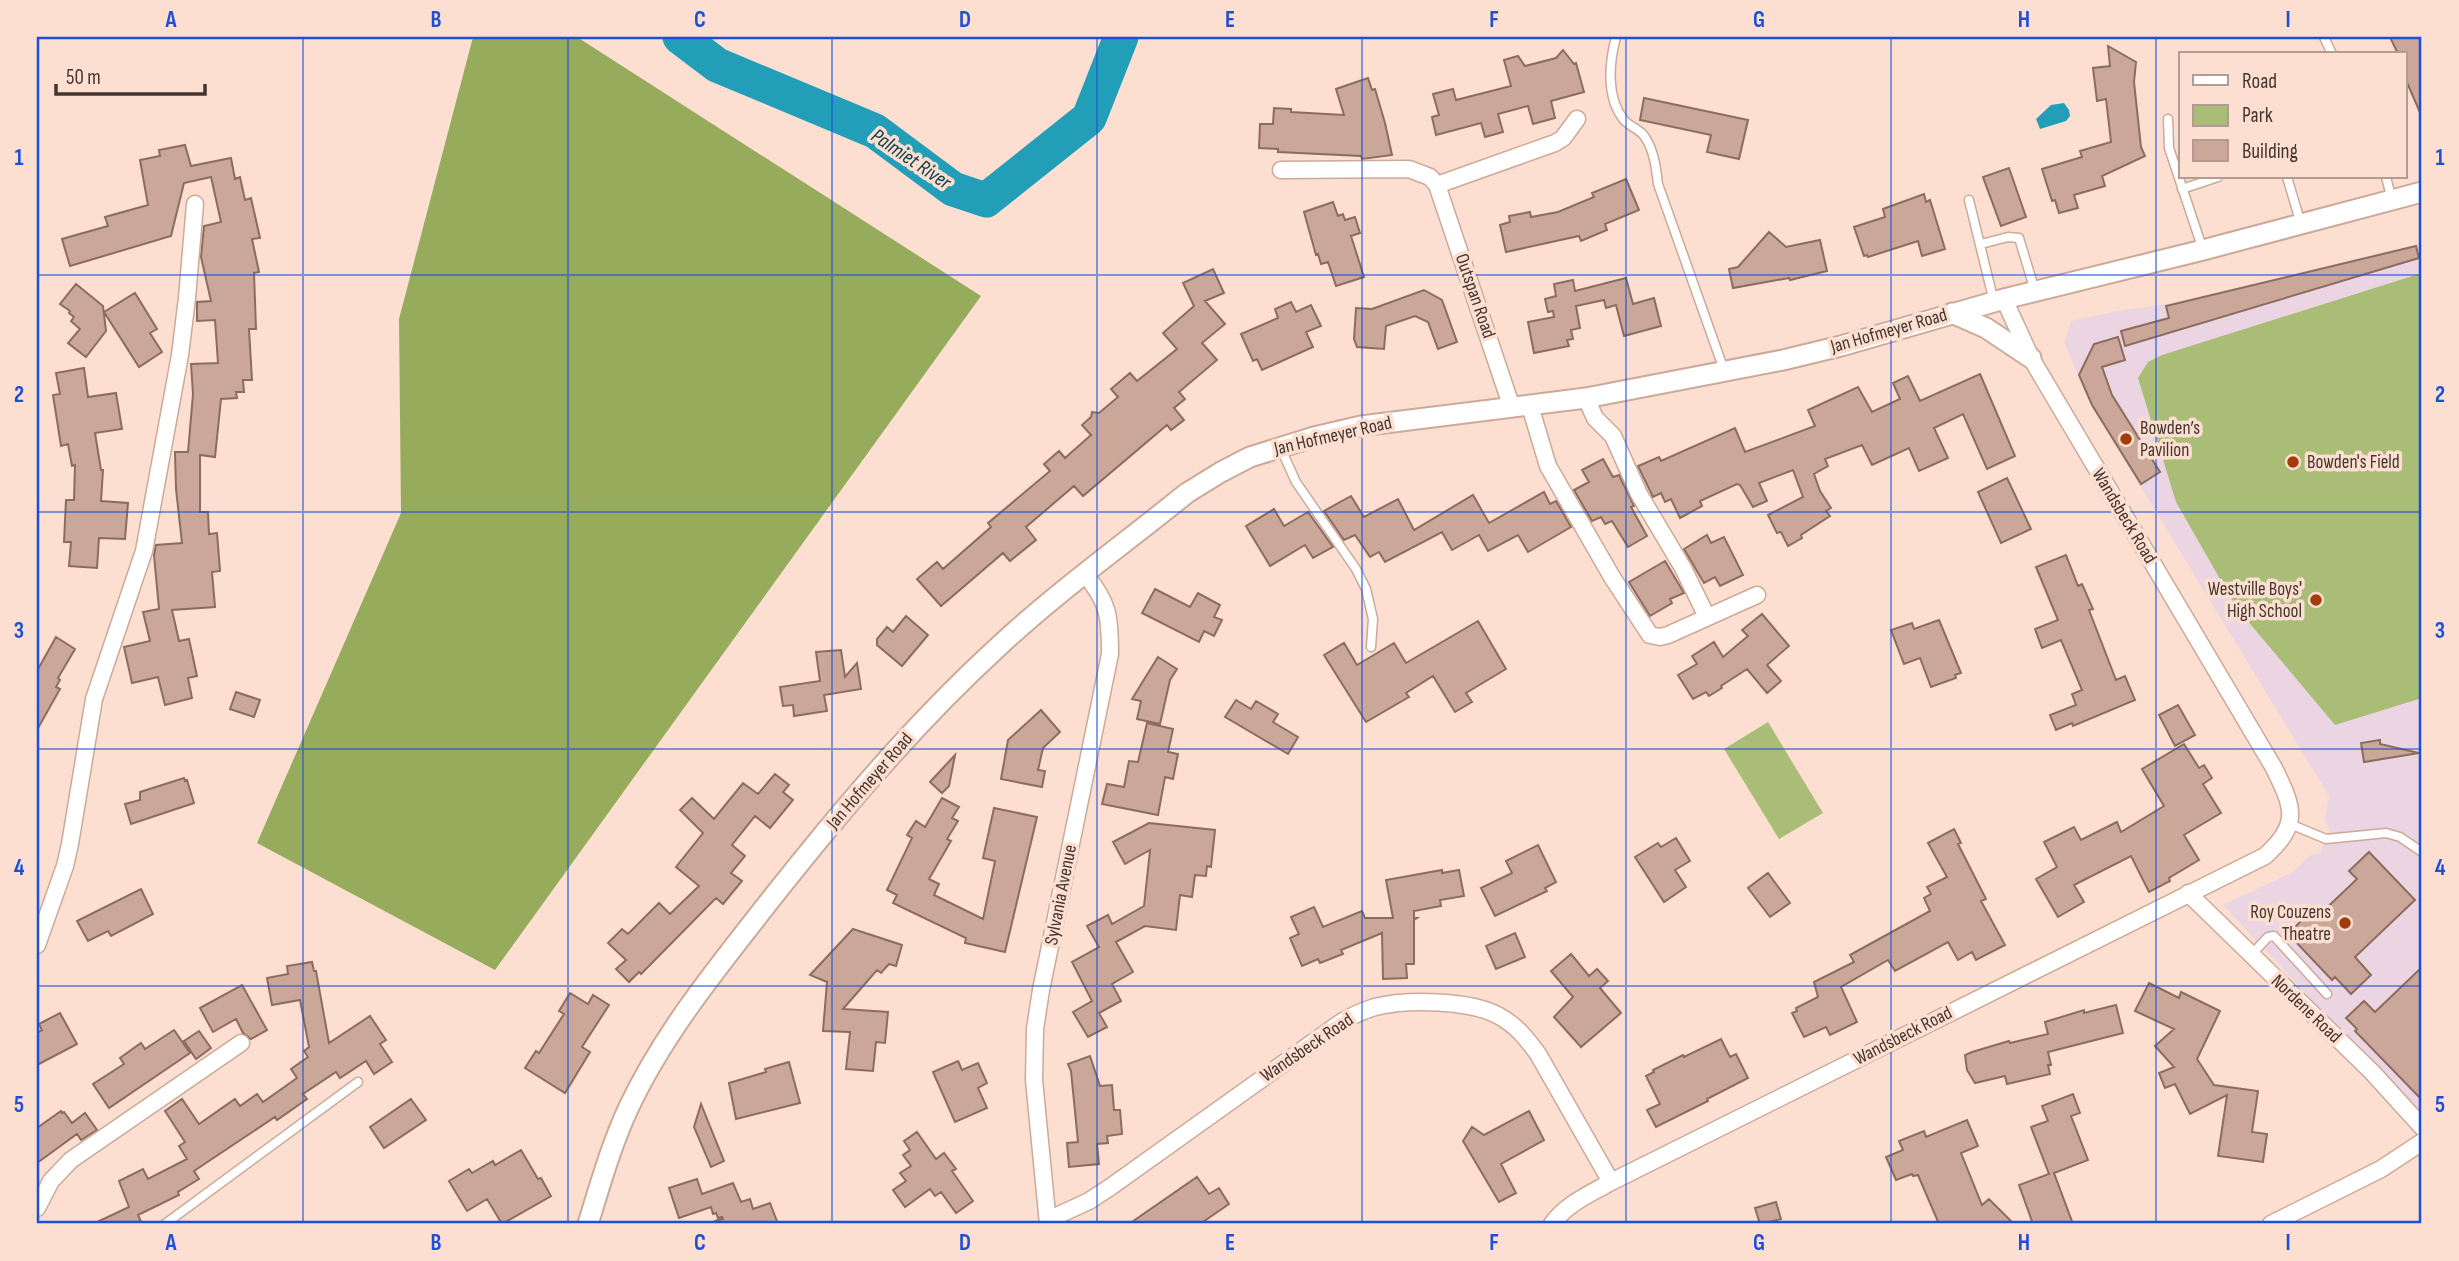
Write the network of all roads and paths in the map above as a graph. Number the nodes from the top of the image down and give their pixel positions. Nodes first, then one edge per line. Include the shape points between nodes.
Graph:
1 (1616, 37) edge
2 (1577, 119) dead end
3 (2168, 119) dead end
4 (1281, 170) dead end
5 (2215, 178) edge
6 (2287, 178) edge
7 (2386, 178) edge
8 (1437, 185) junction
9 (2182, 189) junction
10 (2422, 192) edge
11 (1969, 200) dead end
12 (2392, 200) junction
13 (195, 204) dead end
14 (2301, 224) junction
15 (1981, 244) junction
16 (2203, 250) junction
17 (2035, 291) junction
18 (1999, 300) junction
19 (1952, 313) junction
20 (2031, 358) junction
21 (1725, 372) junction
22 (1586, 398) junction
23 (1521, 407) junction
24 (1280, 447) junction
25 (1086, 574) junction
26 (1757, 595) dead end
27 (1707, 617) junction
28 (1371, 647) dead end
29 (2290, 824) junction
30 (2422, 852) edge
31 (2188, 893) junction
32 (37, 945) edge
33 (2251, 955) junction
34 (2328, 994) dead end
35 (241, 1043) dead end
36 (358, 1082) dead end
37 (2422, 1127) edge
38 (2422, 1142) edge
39 (1611, 1182) junction
40 (37, 1208) edge
41 (1048, 1222) edge
42 (165, 1224) edge
43 (588, 1224) edge
44 (1552, 1224) edge
45 (2271, 1224) edge

1 - 21 lane via 1611,56 1612,97 1624,121 1644,135 1654,157 1658,184
2 - 8 street via 1555,143
3 - 9 lane via 2168,143
4 - 8 street via 1409,169
5 - 9 lane
6 - 14 lane
7 - 12 lane
8 - 23 street, Outspan Road
9 - 16 lane
10 - 12 street, Jan Hofmeyer Road
11 - 15 lane
12 - 14 street, Jan Hofmeyer Road
13 - 32 street via 180,355 144,551 94,699 65,866
14 - 16 street, Jan Hofmeyer Road
15 - 17 lane via 2019,239
15 - 18 lane
16 - 17 street, Jan Hofmeyer Road
17 - 18 street, Jan Hofmeyer Road
18 - 19 street, Jan Hofmeyer Road
18 - 20 street, Wandsbeck Road
19 - 20 street via 1986,328
19 - 21 street, Jan Hofmeyer Road via 1841,346
20 - 29 street, Wandsbeck Road via 2274,768 2289,800
21 - 22 street, Jan Hofmeyer Road
22 - 23 street, Jan Hofmeyer Road
22 - 27 street via 1595,418 1613,436 1639,494
23 - 24 street, Jan Hofmeyer Road via 1361,426
23 - 27 street, Outspan Road via 1548,466 1645,630 1660,637
24 - 25 street, Jan Hofmeyer Road via 1250,457 1187,493
24 - 28 lane via 1296,482 1366,590 1373,619
25 - 41 street, Sylvania Avenue via 1106,605 1110,653 1035,1029 1034,1080
25 - 43 street, Jan Hofmeyer Road via 1000,645 903,742 706,982 628,1110
26 - 27 street, Outspan Road
29 - 30 lane via 2326,839 2386,834 2400,837
29 - 31 street, Wandsbeck Road via 2285,837 2265,856
31 - 33 street, Nordene Road
31 - 39 street, Wandsbeck Road
33 - 34 lane via 2274,936
33 - 37 street, Nordene Road
35 - 40 street via 71,1160 51,1181
36 - 42 lane
38 - 45 street via 2381,1169
39 - 41 street, Wandsbeck Road via 1538,1054 1513,1026 1497,1014 1460,1005 1397,1003 1354,1014 1109,1188
39 - 44 street via 1573,1203

